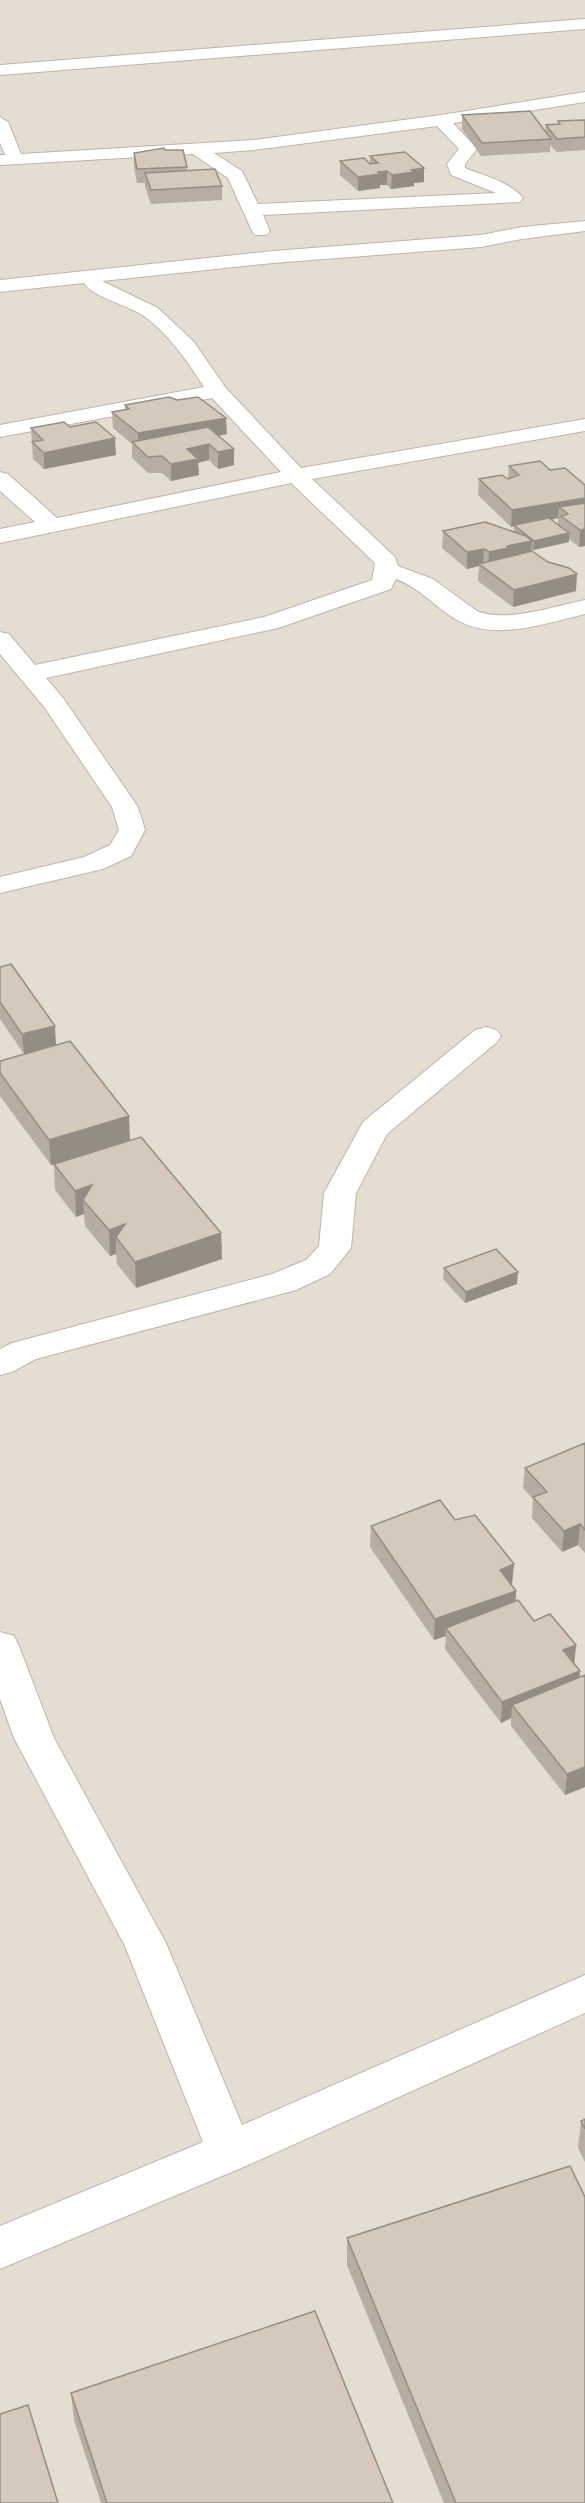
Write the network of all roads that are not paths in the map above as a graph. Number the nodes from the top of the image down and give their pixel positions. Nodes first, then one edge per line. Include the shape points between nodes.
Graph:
1 (585, 24) edge
2 (0, 70) edge
3 (585, 97) edge
4 (441, 120) junction
5 (0, 122) edge
6 (197, 149) junction
7 (7, 159) edge
8 (251, 210) junction
9 (547, 214) dead end
10 (583, 226) edge
11 (273, 257) junction
12 (89, 275) junction
13 (0, 286) edge
14 (217, 391) junction
15 (585, 425) edge
16 (0, 431) edge
17 (296, 475) junction
18 (0, 479) edge
19 (52, 525) junction
20 (0, 536) edge
21 (385, 570) junction
22 (585, 607) edge
23 (0, 639) edge
24 (30, 674) junction
25 (0, 885) edge
26 (486, 1036) dead end
27 (0, 1364) edge
28 (0, 1646) edge
29 (585, 1993) edge
30 (230, 2152) junction
31 (0, 2248) edge

1 - 2 street
3 - 4 street
4 - 6 street
4 - 8 street via 468,149 456,164 457,171 500,188 520,201
5 - 7 street
6 - 7 street
6 - 8 street via 236,175
8 - 11 street
9 - 10 street
10 - 11 street via 481,241
11 - 12 street
12 - 13 street
12 - 14 street via 95,286 151,312 187,346
14 - 16 street
14 - 17 street
15 - 17 street
17 - 19 street
17 - 21 street via 387,562
18 - 19 street
19 - 20 street
21 - 22 street via 423,580 460,611 482,621 512,620
21 - 24 street via 383,584 270,624
23 - 24 street
24 - 25 street via 125,807 132,830 121,850 93,863
26 - 27 street via 374,1129 340,1193 334,1248 318,1267 284,1282 24,1351
28 - 30 street via 34,1737 145,1943
29 - 30 street
30 - 31 street

